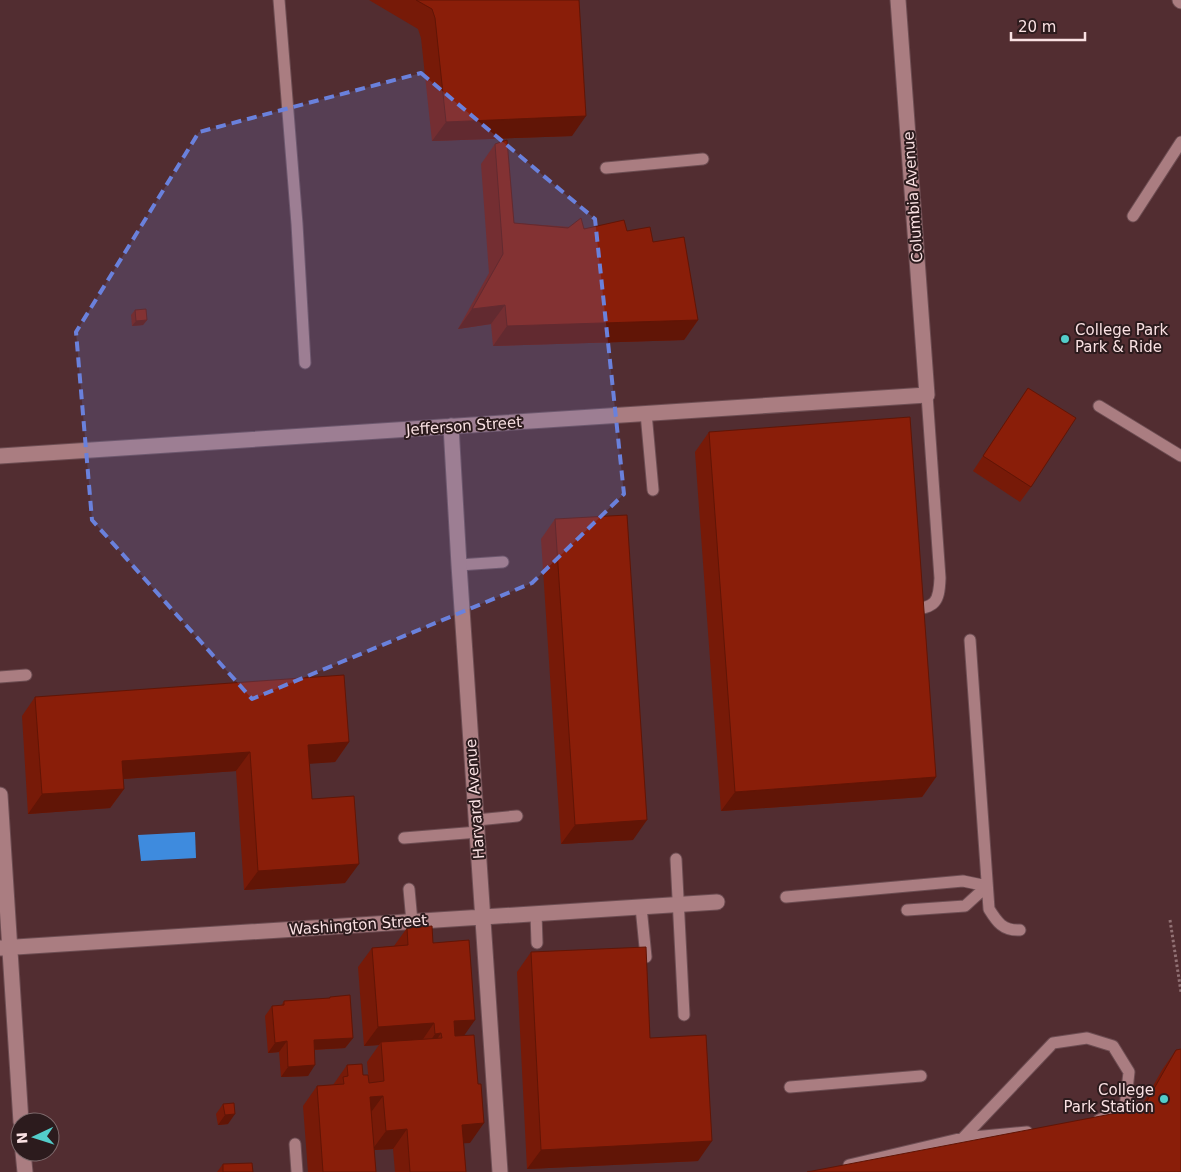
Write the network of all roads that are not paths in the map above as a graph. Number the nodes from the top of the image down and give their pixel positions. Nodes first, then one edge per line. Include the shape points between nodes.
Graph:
1 (279, 0) edge
2 (898, 0) edge
3 (1181, 142) edge
4 (703, 159) dead end
5 (606, 168) dead end
6 (1133, 216) dead end
7 (305, 363) dead end
8 (927, 394) junction
9 (1099, 406) dead end
10 (646, 413) junction
11 (451, 426) junction
12 (0, 456) edge
13 (1181, 456) edge
14 (653, 490) dead end
15 (503, 562) dead end
16 (459, 565) junction
17 (909, 612) edge
18 (970, 640) dead end
19 (26, 675) dead end
20 (0, 678) edge
21 (0, 795) edge
22 (517, 816) dead end
23 (477, 826) junction
24 (404, 838) dead end
25 (676, 859) dead end
26 (987, 886) junction
27 (409, 889) dead end
28 (786, 897) dead end
29 (717, 902) dead end
30 (678, 905) junction
31 (641, 907) junction
32 (907, 910) dead end
33 (536, 914) junction
34 (483, 917) junction
35 (412, 922) junction
36 (1020, 930) dead end
37 (536, 943) dead end
38 (5, 948) edge
39 (646, 957) edge
40 (684, 1015) dead end
41 (921, 1076) dead end
42 (790, 1087) dead end
43 (20, 1112) edge
44 (1085, 1126) edge
45 (1038, 1131) edge
46 (963, 1138) junction
47 (295, 1144) dead end
48 (834, 1168) edge
49 (297, 1172) edge
50 (500, 1172) edge

1 - 7 lane
2 - 8 street, Columbia Avenue
3 - 6 lane
4 - 5 lane
8 - 10 street, Jefferson Street
8 - 17 lane via 939,592 935,602 927,608
9 - 13 lane
10 - 11 street, Jefferson Street
10 - 14 lane
11 - 12 street, Jefferson Street
11 - 16 street, Harvard Avenue
15 - 16 lane
16 - 23 street, Harvard Avenue
18 - 26 lane
19 - 20 lane
21 - 38 street
22 - 23 lane
23 - 24 lane
23 - 34 street, Harvard Avenue
25 - 30 lane
26 - 28 lane via 963,881
26 - 32 lane via 965,906
26 - 36 lane via 989,909 998,924 1012,931
27 - 35 lane
29 - 30 street, Washington Street
30 - 31 street, Washington Street
30 - 40 lane
31 - 33 street, Washington Street
31 - 39 lane
33 - 34 street, Washington Street
33 - 37 lane
34 - 35 street, Washington Street
34 - 50 street, Harvard Avenue
35 - 38 street, Washington Street
38 - 43 street
41 - 42 lane
44 - 46 lane via 1125,1108 1129,1072 1113,1046 1087,1038 1052,1043
45 - 46 lane
46 - 48 lane
47 - 49 lane

